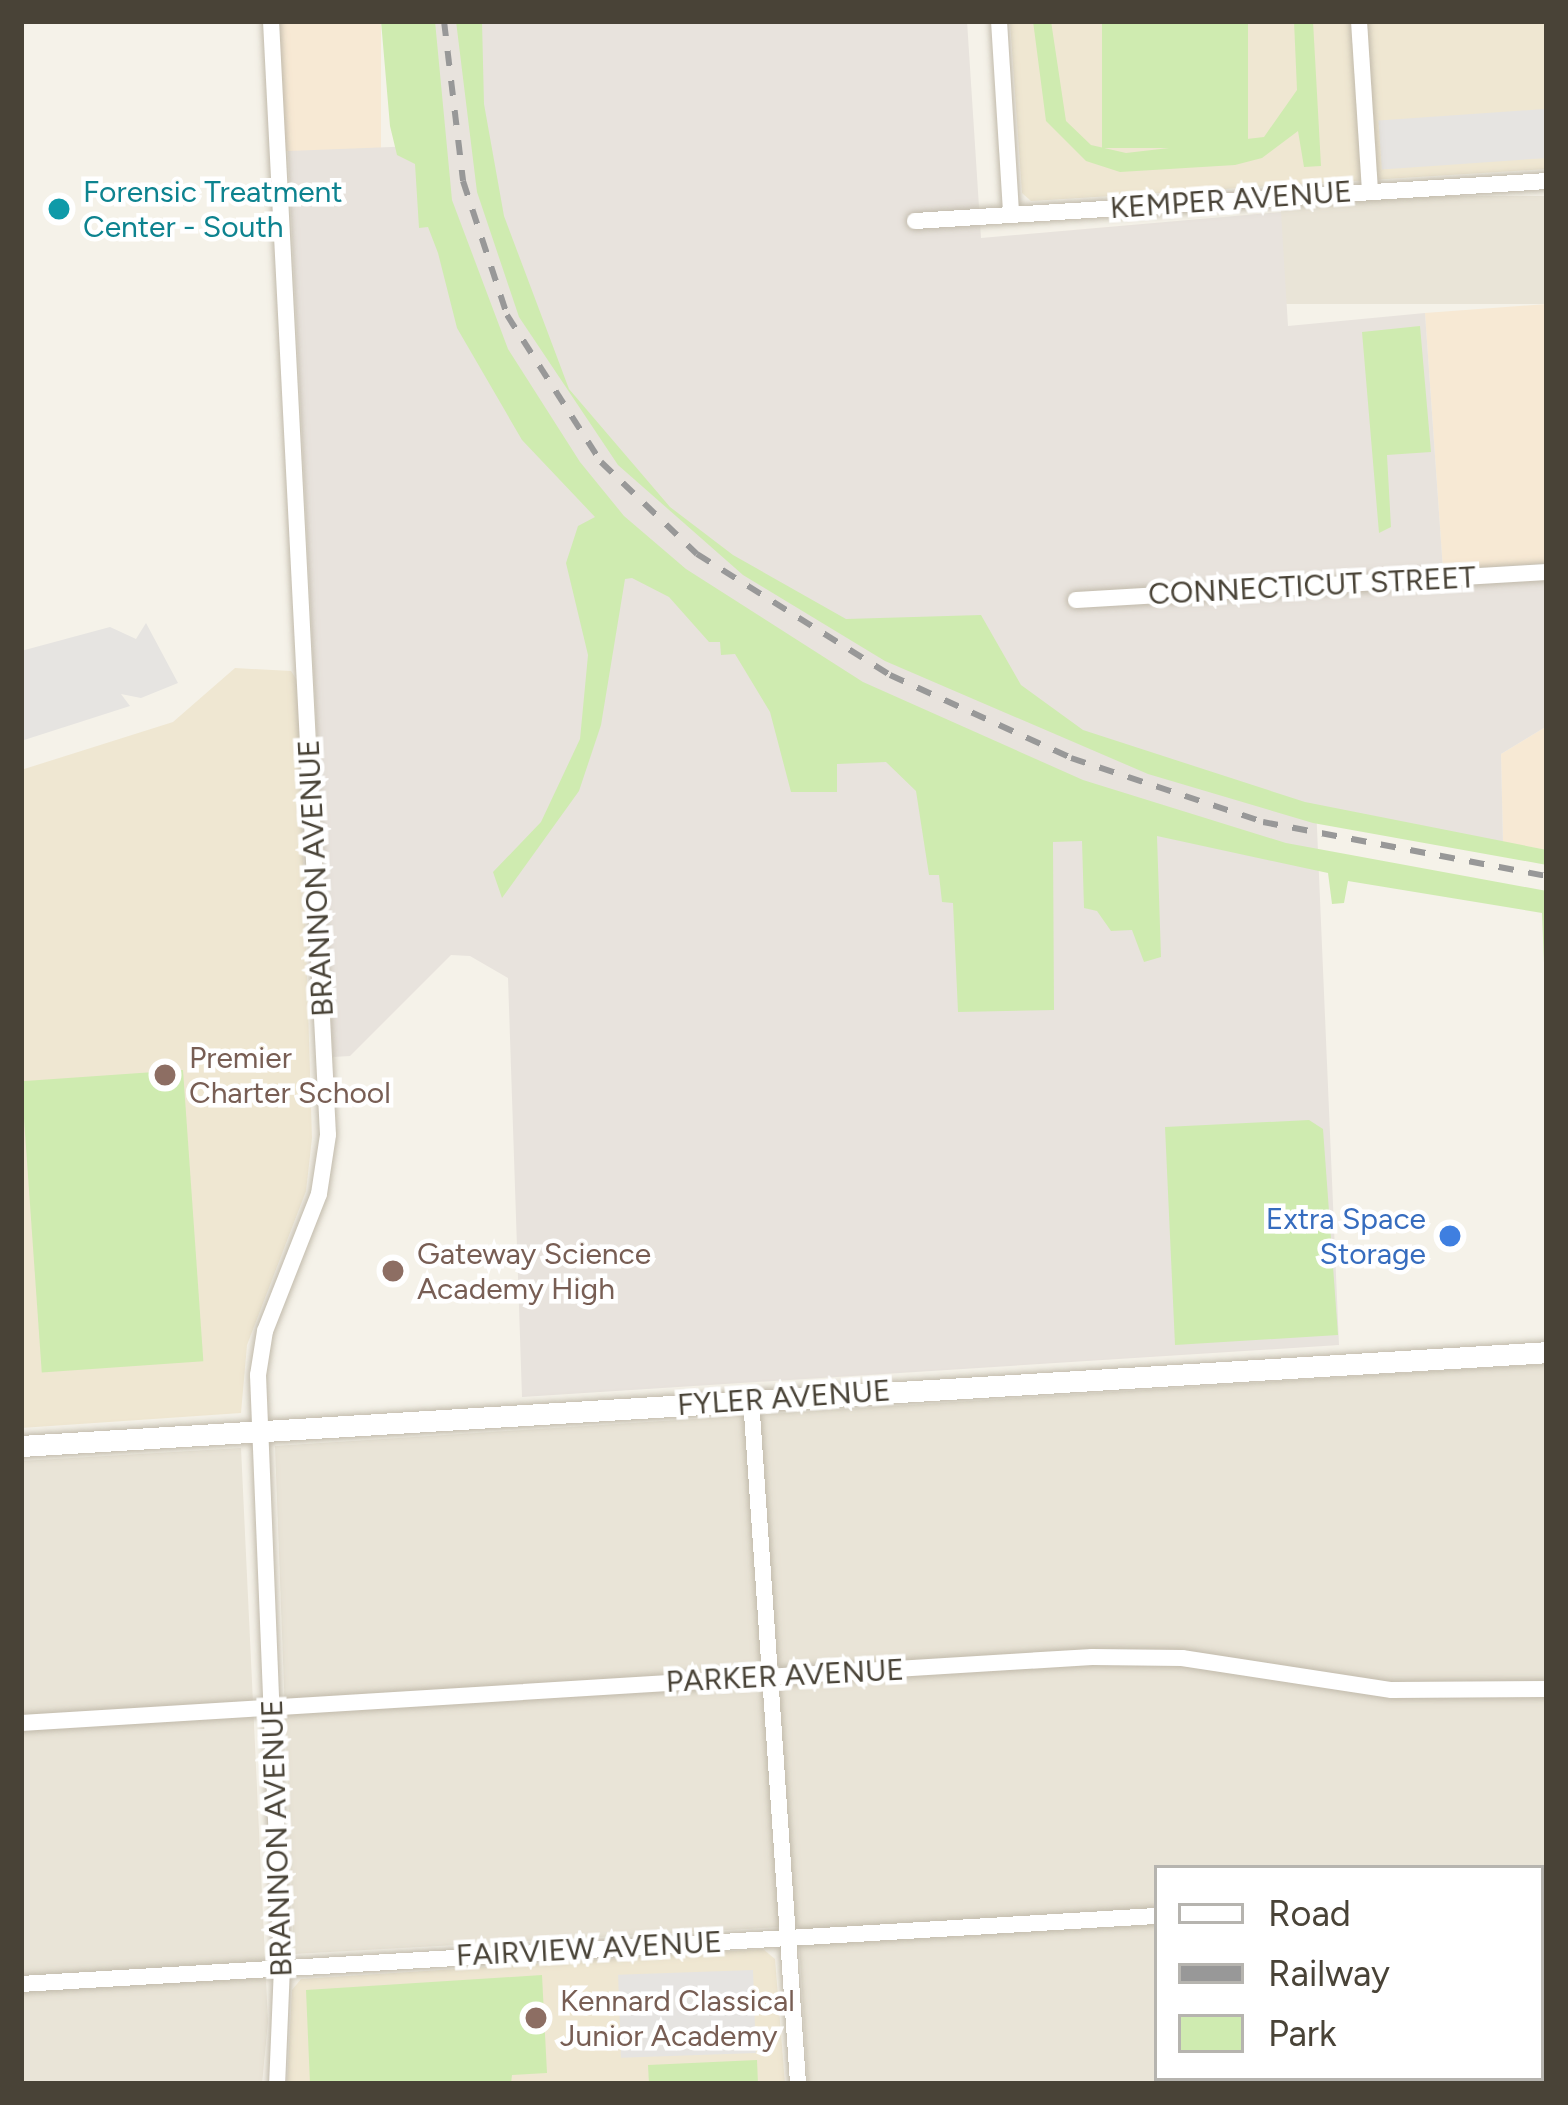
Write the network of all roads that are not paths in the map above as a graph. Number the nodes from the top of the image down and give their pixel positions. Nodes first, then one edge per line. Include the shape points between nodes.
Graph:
1 (271, 21) edge
2 (999, 21) edge
3 (1359, 21) edge
4 (1547, 181) edge
5 (1370, 191) junction
6 (1011, 214) junction
7 (915, 221) dead end
8 (1547, 572) edge
9 (1076, 600) dead end
10 (1547, 1352) edge
11 (751, 1399) junction
12 (258, 1432) junction
13 (21, 1447) edge
14 (768, 1677) junction
15 (1547, 1689) edge
16 (273, 1707) junction
17 (21, 1723) edge
18 (1154, 1916) edge
19 (787, 1938) junction
20 (282, 1967) junction
21 (21, 1984) edge
22 (277, 2084) edge
23 (798, 2084) edge

1 - 12 street, BRANNON AVENUE via 328,1135 319,1195 260,1352
2 - 6 street
3 - 5 street
4 - 5 street, KEMPER AVENUE
5 - 6 street, KEMPER AVENUE
6 - 7 street, KEMPER AVENUE
8 - 9 street, CONNECTICUT STREET
10 - 11 street, FYLER AVENUE
11 - 12 street, FYLER AVENUE
11 - 14 street
12 - 13 street, FYLER AVENUE
12 - 16 street, BRANNON AVENUE
14 - 15 street, PARKER AVENUE via 1182,1658 1392,1690
14 - 16 street, PARKER AVENUE
14 - 19 street
16 - 17 street, PARKER AVENUE
16 - 20 street, BRANNON AVENUE
18 - 19 street, FAIRVIEW AVENUE
19 - 20 street, FAIRVIEW AVENUE
19 - 23 street
20 - 21 street, FAIRVIEW AVENUE
20 - 22 street, BRANNON AVENUE

